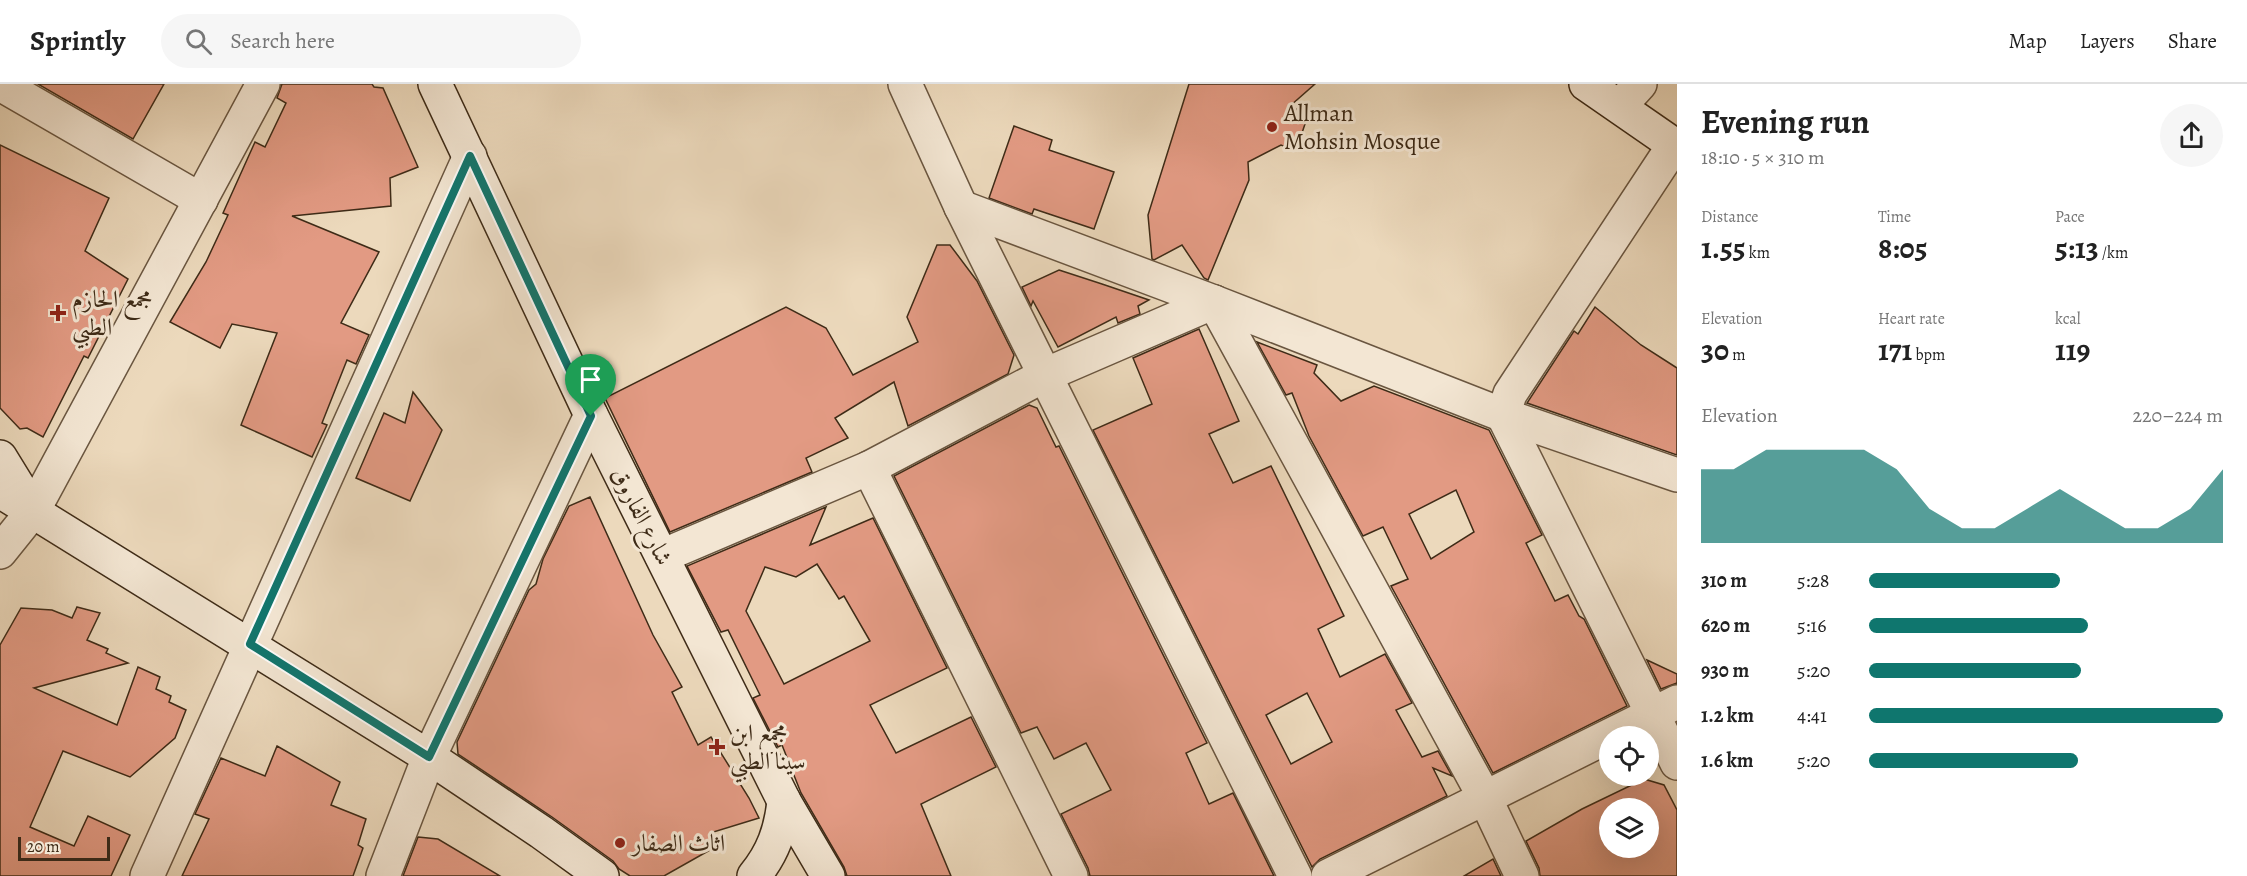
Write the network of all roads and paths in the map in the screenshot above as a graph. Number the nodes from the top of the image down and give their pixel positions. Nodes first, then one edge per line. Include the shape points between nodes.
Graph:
1 (0, 84) edge
2 (263, 84) edge
3 (435, 84) edge
4 (905, 84) edge
5 (1586, 84) edge
6 (1630, 95) edge
7 (1676, 146) edge
8 (470, 156) junction
9 (201, 200) junction
10 (961, 207) junction
11 (1214, 303) junction
12 (1045, 375) junction
13 (1503, 415) junction
14 (591, 416) junction
15 (0, 457) edge
16 (869, 468) junction
17 (1677, 475) edge
18 (0, 491) edge
19 (0, 509) edge
20 (33, 511) junction
21 (0, 552) edge
22 (662, 556) junction
23 (250, 644) junction
24 (1665, 708) edge
25 (429, 757) junction
26 (1677, 763) edge
27 (1485, 798) junction
28 (784, 801) junction
29 (598, 874) edge
30 (147, 876) edge
31 (383, 876) edge
32 (754, 876) edge
33 (828, 876) edge
34 (1071, 876) edge
35 (1295, 876) edge
36 (1328, 876) edge
37 (1522, 876) edge

1 - 9 street
2 - 9 street
3 - 8 street, شارع الفاروق
4 - 10 street
5 - 6 street
6 - 7 street
7 - 13 street via 1510,394
8 - 14 street, شارع الفاروق
8 - 23 street
9 - 20 street
10 - 11 street
10 - 12 street
11 - 12 street
11 - 13 street
11 - 27 street
12 - 16 street
12 - 35 street
13 - 17 street
13 - 24 street
14 - 22 street, شارع الفاروق
14 - 25 street
15 - 20 street
16 - 22 street
16 - 34 street
18 - 20 street
19 - 20 street
20 - 21 street
20 - 23 street
22 - 28 street, شارع الفاروق
23 - 25 street
23 - 30 street
24 - 26 street
24 - 27 street
25 - 29 street
25 - 31 street
27 - 36 street
27 - 37 street
28 - 32 street via 775,844
28 - 33 street, شارع الفاروق

